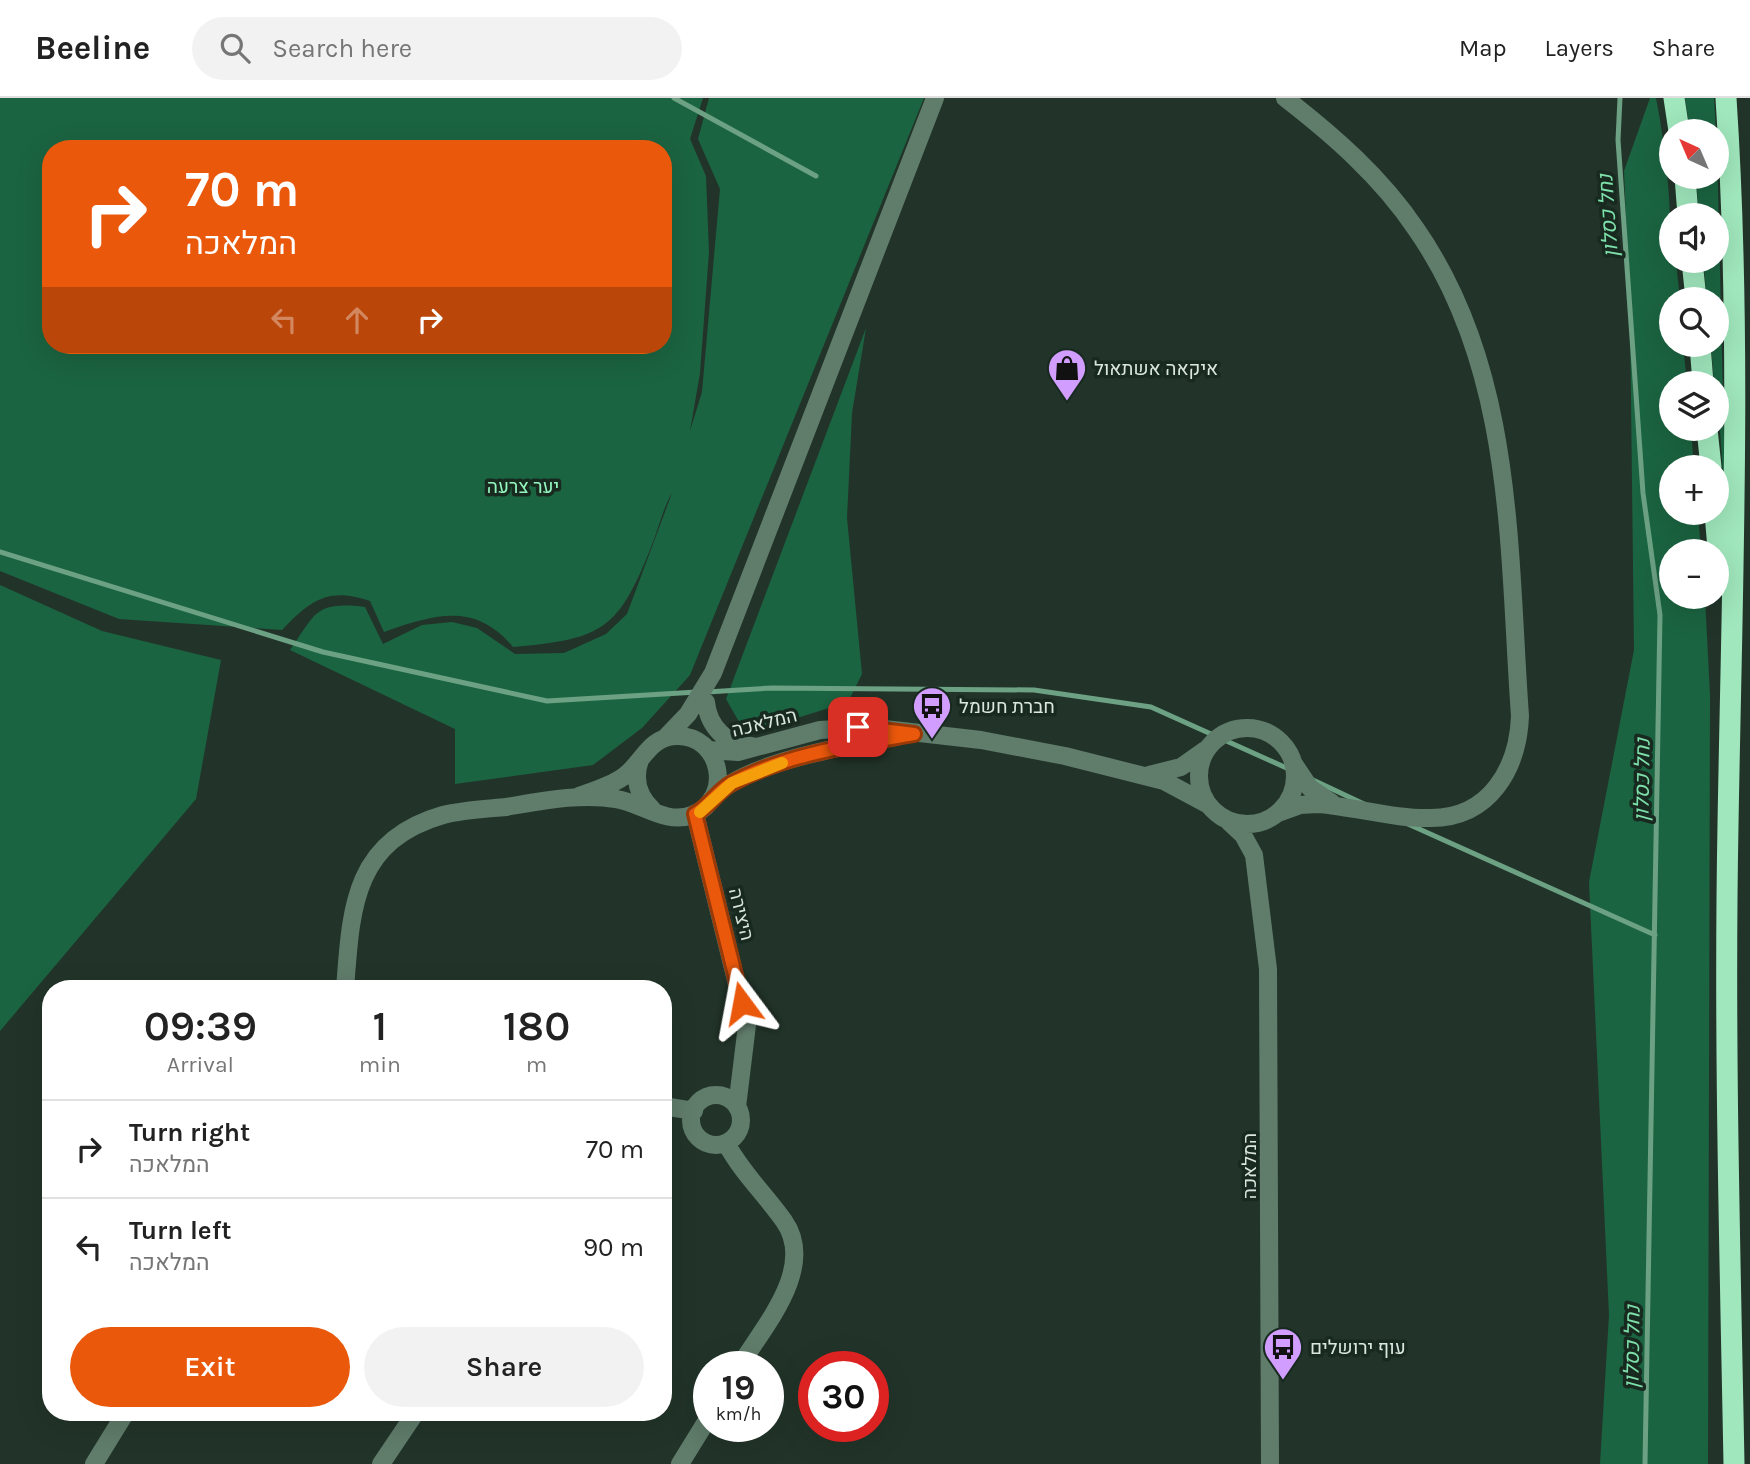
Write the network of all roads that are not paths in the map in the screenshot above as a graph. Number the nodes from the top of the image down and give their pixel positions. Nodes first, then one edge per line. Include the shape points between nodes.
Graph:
1 (935, 98) edge
2 (1285, 98) edge
3 (1674, 98) edge
4 (1726, 98) edge
5 (1677, 119) edge
6 (1716, 525) edge
7 (713, 673) junction
8 (1731, 699) junction
9 (706, 702) junction
10 (914, 734) junction
11 (666, 737) junction
12 (762, 745) junction
13 (1208, 748) junction
14 (708, 749) junction
15 (641, 758) junction
16 (1293, 762) junction
17 (1144, 775) junction
18 (579, 796) junction
19 (712, 798) junction
20 (1207, 804) junction
21 (1339, 806) junction
22 (653, 810) junction
23 (695, 814) junction
24 (1275, 815) junction
25 (1229, 822) junction
26 (1257, 869) junction
27 (346, 980) edge
28 (672, 1107) edge
29 (737, 1107) junction
30 (694, 1111) junction
31 (726, 1143) junction
32 (749, 1351) edge
33 (120, 1421) edge
34 (410, 1421) edge
35 (694, 1442) edge
36 (94, 1464) edge
37 (382, 1464) edge
38 (680, 1464) edge
39 (1270, 1464) edge
40 (1734, 1464) edge

1 - 7 street
2 - 21 street via 1331,135 1389,194 1438,263 1467,325 1484,377 1503,477 1520,716 1516,754 1509,770 1490,796 1449,817
3 - 5 highway
4 - 8 highway via 1736,382
6 - 8 highway
7 - 9 street
7 - 11 street via 688,714
8 - 40 highway via 1728,918
9 - 12 street via 710,721 723,735 740,745
9 - 14 street via 703,724
10 - 12 street, המלאכה via 839,727
10 - 17 street, המלאכה via 1011,745
10 - 19 street, המלאכה via 794,759 737,781
11 - 14 street via 685,736
11 - 15 street
12 - 14 street, המלאכה via 730,753
13 - 16 street via 1233,730 1255,729 1276,737
13 - 17 street, המלאכה via 1181,767
13 - 20 street via 1198,776
14 - 19 street via 719,776
15 - 18 street via 619,780
15 - 22 street via 638,789
16 - 21 street via 1310,788
16 - 24 street via 1293,790
17 - 20 street, המלאכה via 1183,789
18 - 22 street via 616,799
18 - 27 street via 442,815 401,834 376,857 361,880 351,915
19 - 23 street
20 - 25 street
21 - 24 street via 1306,804
22 - 23 street via 670,817
23 - 29 street, היצירה via 747,1026
24 - 25 street via 1255,824
24 - 26 street, המלאכה via 1262,838
25 - 26 street, המלאכה via 1250,845
26 - 39 street, המלאכה via 1270,1013
28 - 30 street
29 - 30 street via 715,1096 701,1100
29 - 31 street via 740,1126
30 - 31 street via 692,1123 701,1140
31 - 32 street via 785,1223 797,1252 792,1280
33 - 36 street
34 - 37 street
35 - 38 street

